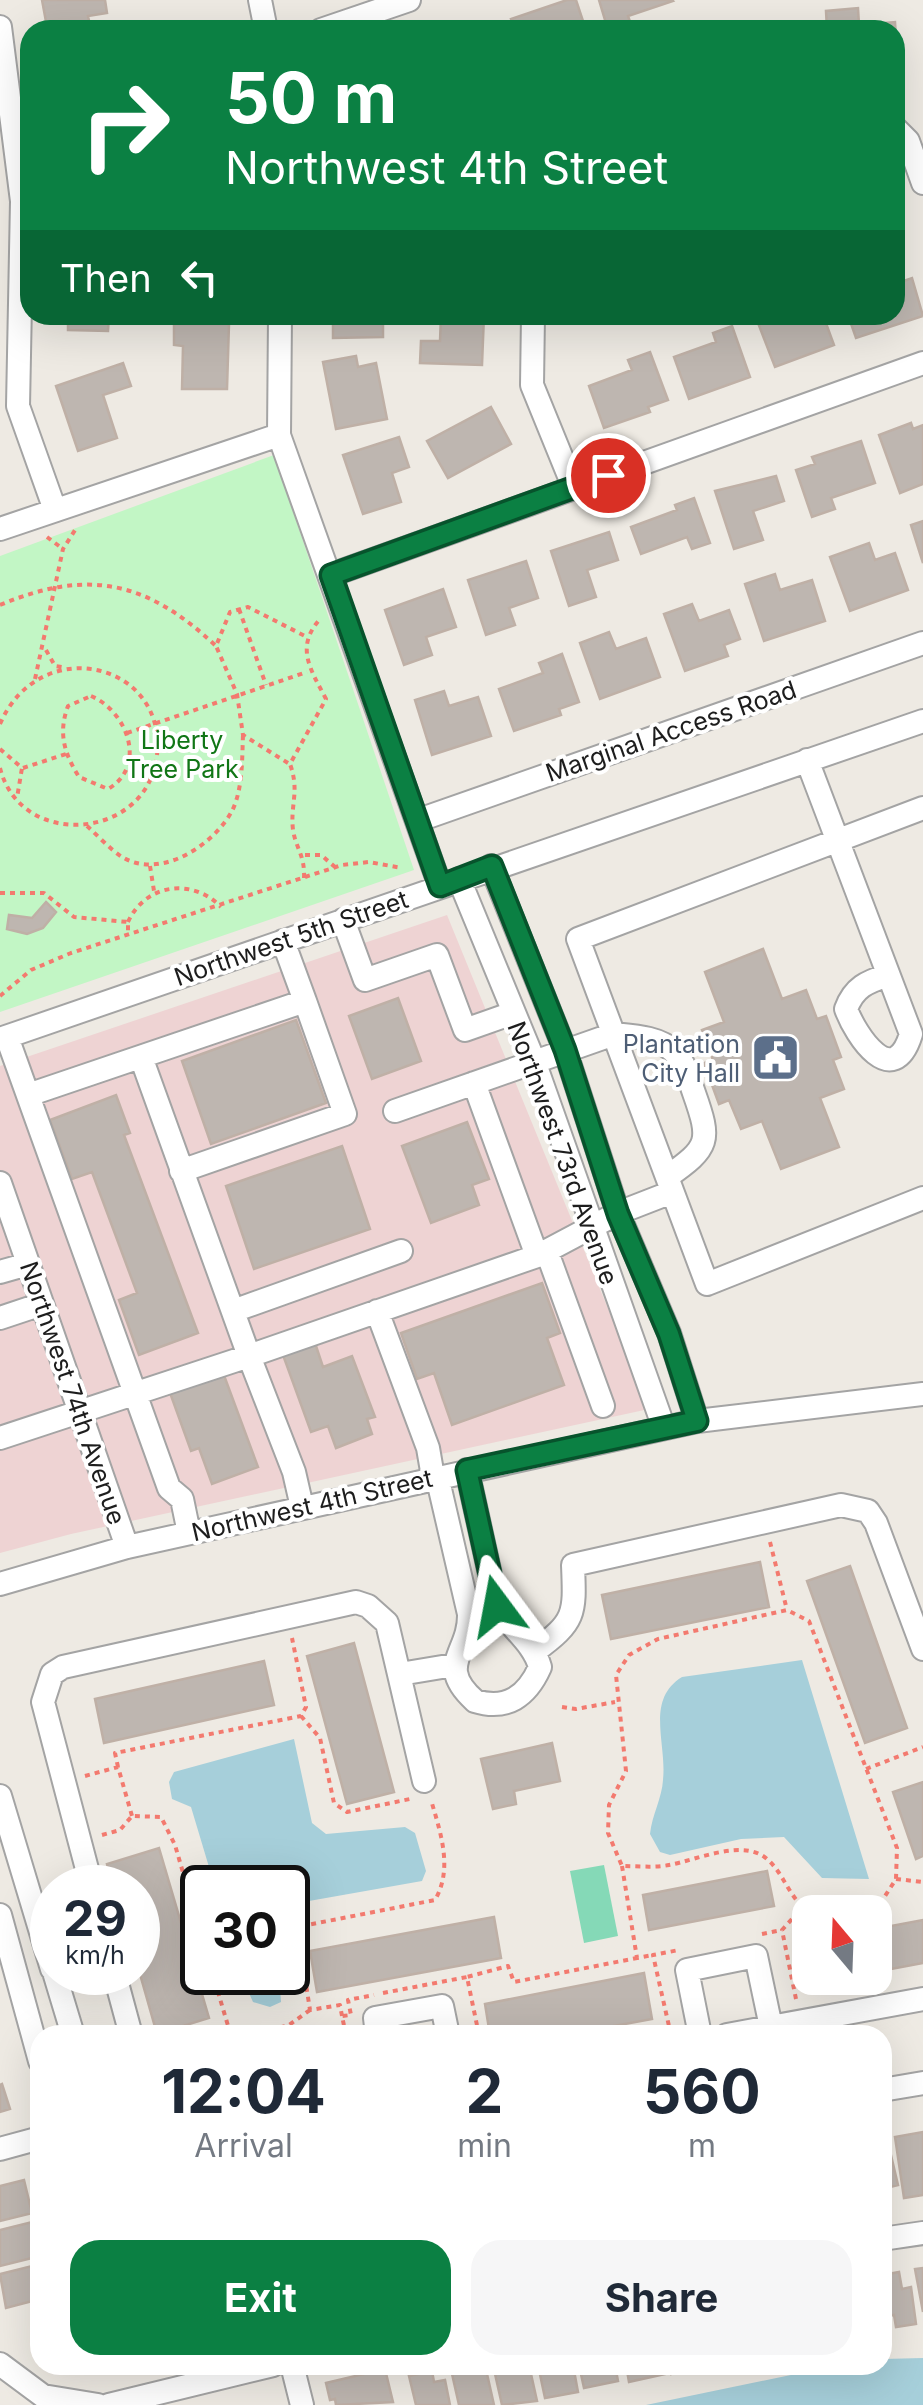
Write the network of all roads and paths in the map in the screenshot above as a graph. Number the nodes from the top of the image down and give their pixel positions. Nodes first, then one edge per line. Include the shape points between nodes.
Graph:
1 (410, 0) edge
2 (351, 20) edge
3 (0, 27) edge
4 (905, 138) edge
5 (923, 183) edge
6 (20, 185) edge
7 (20, 304) edge
8 (280, 325) edge
9 (533, 325) edge
10 (923, 363) edge
11 (279, 436) junction
12 (574, 488) junction
13 (65, 507) junction
14 (0, 529) edge
15 (331, 575) junction
16 (53, 588) junction
17 (341, 603) junction
18 (0, 606) edge
19 (239, 610) junction
20 (307, 637) junction
21 (923, 643) edge
22 (216, 646) junction
23 (45, 648) junction
24 (67, 668) junction
25 (308, 671) junction
26 (35, 679) junction
27 (266, 685) junction
28 (237, 694) junction
29 (923, 720) edge
30 (0, 724) edge
31 (153, 724) junction
32 (127, 733) junction
33 (243, 734) junction
34 (0, 748) edge
35 (66, 754) junction
36 (807, 760) junction
37 (290, 764) junction
38 (0, 768) edge
39 (22, 768) junction
40 (1, 779) edge
41 (16, 800) junction
42 (923, 808) edge
43 (418, 820) junction
44 (87, 826) junction
45 (837, 840) junction
46 (305, 856) junction
47 (150, 866) junction
48 (492, 866) junction
49 (334, 868) junction
50 (402, 868) dead end
51 (304, 878) junction
52 (450, 882) junction
53 (154, 892) junction
54 (0, 893) edge
55 (221, 907) junction
56 (344, 920) junction
57 (128, 922) junction
58 (128, 936) junction
59 (284, 940) junction
60 (888, 975) dead end
61 (0, 996) edge
62 (304, 1001) junction
63 (513, 1013) junction
64 (614, 1034) junction
65 (4, 1038) edge
66 (565, 1050) junction
67 (141, 1057) junction
68 (534, 1061) junction
69 (474, 1083) junction
70 (28, 1095) junction
71 (395, 1111) dead end
72 (181, 1170) junction
73 (670, 1185) junction
74 (1, 1187) edge
75 (923, 1198) edge
76 (618, 1214) junction
77 (590, 1228) junction
78 (401, 1252) dead end
79 (542, 1254) junction
80 (28, 1264) junction
81 (0, 1272) edge
82 (42, 1304) junction
83 (233, 1311) junction
84 (378, 1311) junction
85 (0, 1318) edge
86 (249, 1356) junction
87 (136, 1390) junction
88 (923, 1394) edge
89 (603, 1406) dead end
90 (79, 1409) junction
91 (697, 1421) junction
92 (664, 1428) junction
93 (0, 1438) edge
94 (467, 1470) junction
95 (435, 1477) junction
96 (302, 1507) junction
97 (765, 1520) junction
98 (188, 1533) junction
99 (127, 1546) junction
100 (0, 1584) edge
101 (787, 1610) junction
102 (287, 1617) junction
103 (923, 1649) edge
104 (535, 1650) junction
105 (454, 1665) junction
106 (400, 1674) junction
107 (615, 1702) junction
108 (562, 1707) dead end
109 (301, 1716) junction
110 (923, 1747) edge
111 (118, 1767) junction
112 (866, 1768) junction
113 (64, 1781) junction
114 (427, 1788) junction
115 (0, 1796) edge
116 (132, 1816) junction
117 (80, 1841) junction
118 (86, 1865) edge
119 (181, 1865) edge
120 (622, 1866) junction
121 (896, 1879) junction
122 (923, 1882) edge
123 (30, 1895) edge
124 (793, 1895) edge
125 (886, 1895) edge
126 (0, 1915) edge
127 (792, 1919) edge
128 (653, 1955) dead end
129 (637, 1958) junction
130 (792, 1981) edge
131 (60, 1995) edge
132 (120, 1995) edge
133 (219, 1995) edge
134 (795, 1995) edge
135 (923, 1999) edge
136 (310, 2010) junction
137 (342, 2016) dead end
138 (800, 2021) junction
139 (30, 2025) edge
140 (70, 2025) edge
141 (127, 2025) edge
142 (228, 2025) edge
143 (289, 2025) edge
144 (375, 2025) edge
145 (446, 2025) edge
146 (477, 2025) edge
147 (698, 2025) edge
148 (770, 2025) edge
149 (776, 2025) edge
150 (923, 2083) edge
151 (892, 2088) edge
152 (30, 2141) edge
153 (0, 2149) edge
154 (923, 2233) edge
155 (892, 2238) edge
156 (0, 2364) edge
157 (232, 2375) edge
158 (294, 2375) edge
159 (98, 2405) edge
160 (109, 2405) edge
161 (302, 2405) edge

1 - 2 street
3 - 6 street
4 - 5 street
7 - 13 street via 18,406
8 - 11 street, Northwest 73rd Avenue
9 - 12 street via 532,385
10 - 12 street
11 - 13 street
11 - 15 street, Northwest 73rd Avenue
12 - 15 street
13 - 14 street
13 - 16 path via 77,528 63,549
15 - 17 street, Northwest 73rd Avenue
16 - 18 path
16 - 22 path via 116,585 145,594
16 - 23 path
17 - 20 path
17 - 43 street, Northwest 73rd Avenue
19 - 20 path via 248,607
19 - 22 path via 230,612
19 - 27 path
20 - 25 path
21 - 43 street, Marginal Access Road
22 - 28 path
23 - 24 path via 56,666
23 - 26 path
24 - 26 path
24 - 31 path via 102,670 126,684
25 - 27 path
25 - 37 path via 326,699
26 - 30 path via 8,704
27 - 28 path
28 - 31 path
28 - 33 path
29 - 36 street, Northwest 5th Street
31 - 32 path
31 - 44 path via 157,755 149,781 112,819
32 - 35 path via 127,769 108,789 78,778
32 - 35 path via 108,703 78,699 62,723
33 - 37 path
33 - 47 path via 232,810 208,841
34 - 39 path
35 - 39 path
36 - 45 street
36 - 48 street, Northwest 5th Street
37 - 46 path via 298,798 293,828
38 - 40 path
39 - 41 path
40 - 41 path
41 - 44 path via 37,817
42 - 45 street
43 - 52 street, Northwest 73rd Avenue
44 - 47 path via 123,858
45 - 60 street
45 - 64 street via 578,939
46 - 49 path via 321,855
46 - 51 path
47 - 53 path
48 - 52 street, Northwest 5th Street
48 - 66 street, Northwest 73rd Avenue
49 - 50 path via 370,862
49 - 51 path
51 - 55 path
52 - 56 street, Northwest 5th Street
52 - 63 street, Northwest 73rd Avenue
53 - 55 path via 192,890 209,894
53 - 57 path via 137,902
54 - 57 path via 44,893 74,917
55 - 58 path
56 - 59 street, Northwest 5th Street
56 - 63 street via 365,980 437,955 465,1030
57 - 58 path
58 - 61 path via 31,970
59 - 62 street
59 - 65 street, Northwest 5th Street
62 - 67 street
62 - 72 street via 344,1114
63 - 68 street, Northwest 73rd Avenue
64 - 66 street
64 - 73 street
64 - 73 street via 662,1044 684,1067 707,1130
65 - 70 street
66 - 68 street
66 - 76 street, Northwest 73rd Avenue
67 - 70 street
67 - 72 street
68 - 69 street
68 - 77 street, Northwest 73rd Avenue
69 - 71 street
69 - 79 street
70 - 87 street
72 - 83 street
73 - 75 street via 706,1284
73 - 76 street
74 - 80 street, Northwest 74th Avenue
76 - 77 street
76 - 91 street, Northwest 73rd Avenue
77 - 79 street
77 - 92 street, Northwest 73rd Avenue
78 - 83 street
79 - 84 street
79 - 89 street
80 - 81 street
80 - 82 street, Northwest 74th Avenue
82 - 85 street
82 - 90 street, Northwest 74th Avenue
83 - 86 street
84 - 86 street
84 - 95 street
86 - 87 street
86 - 96 street
87 - 90 street
87 - 98 street via 169,1488 182,1499
88 - 91 street, Northwest 4th Street
90 - 93 street
90 - 99 street, Northwest 74th Avenue
91 - 92 street, Northwest 4th Street
92 - 94 street, Northwest 4th Street
94 - 95 street, Northwest 4th Street
94 - 104 street via 497,1606
95 - 96 street, Northwest 4th Street
95 - 105 street via 469,1614
96 - 98 street, Northwest 4th Street
97 - 101 path
97 - 103 street via 841,1504 868,1511
97 - 104 street via 573,1565 569,1625
98 - 99 street, Northwest 4th Street
99 - 100 street, Northwest 4th Street
101 - 107 path via 658,1639 629,1655 616,1676
101 - 112 path via 809,1621
102 - 106 street via 356,1602 368,1606 387,1623
102 - 109 path via 306,1707
102 - 113 street via 52,1674 43,1702
104 - 105 street via 540,1666 533,1682 502,1704 475,1701
105 - 106 street
106 - 114 street
107 - 108 path
107 - 120 path via 627,1756 609,1806 608,1833
109 - 111 path via 115,1753
109 - 114 path via 320,1738 334,1802 347,1812
110 - 112 path
111 - 113 path
111 - 116 path
112 - 121 path via 898,1848
113 - 117 street
114 - 136 path via 445,1883 434,1900 296,1928
115 - 123 street
116 - 117 path via 120,1830
116 - 119 path via 161,1817
117 - 118 street
120 - 124 path via 756,1851
120 - 129 path
121 - 122 path
121 - 125 path
126 - 139 street
127 - 130 path via 782,1930
128 - 129 path
129 - 146 path via 514,1982 508,1966 467,1976
131 - 140 street
132 - 141 street
133 - 142 path
134 - 138 path
135 - 138 street
136 - 137 path via 340,2005
136 - 143 path
138 - 149 street
144 - 145 street via 374,2018 442,2006
147 - 148 street via 686,1970 756,1956
150 - 151 street
152 - 153 street
154 - 155 street
156 - 159 street via 43,2396
157 - 160 street
158 - 161 street

